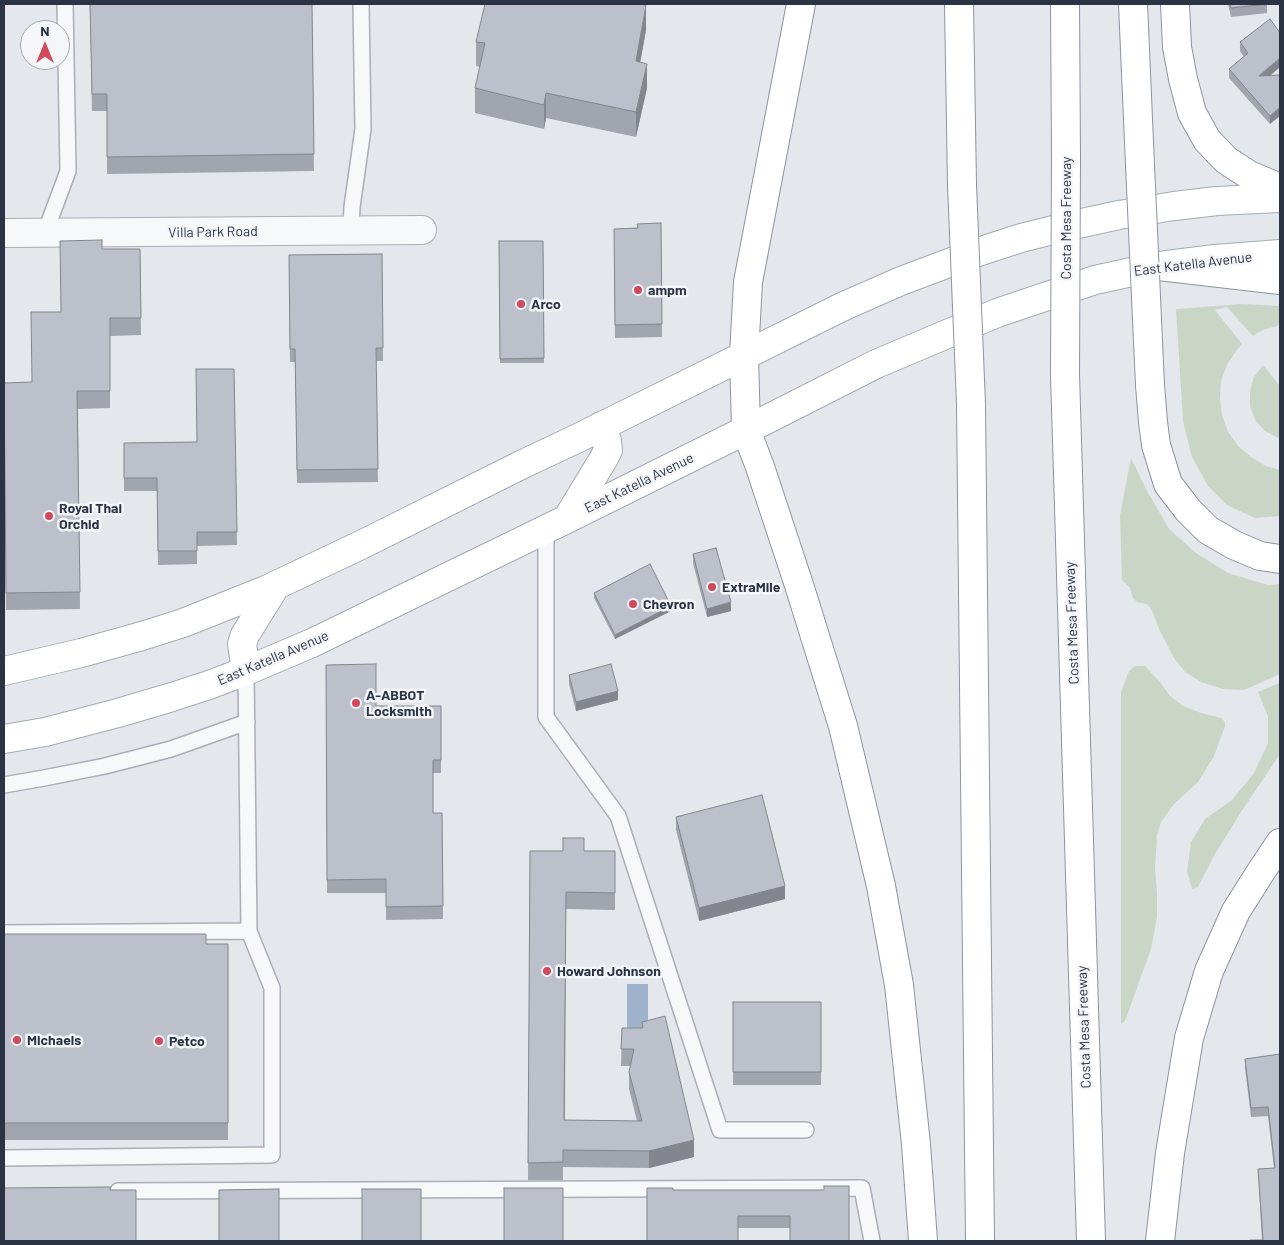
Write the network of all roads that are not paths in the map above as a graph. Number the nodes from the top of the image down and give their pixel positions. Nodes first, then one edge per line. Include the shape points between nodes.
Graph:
1 (65, 4) edge
2 (361, 4) edge
3 (801, 4) edge
4 (959, 4) edge
5 (1065, 4) edge
6 (1133, 4) edge
7 (1176, 4) edge
8 (1280, 188) edge
9 (1280, 198) edge
10 (352, 230) junction
11 (422, 230) dead end
12 (4, 233) edge
13 (45, 233) junction
14 (1280, 254) edge
15 (1159, 266) junction
16 (1280, 280) edge
17 (744, 355) junction
18 (601, 426) junction
19 (746, 430) junction
20 (556, 524) junction
21 (1280, 559) edge
22 (276, 585) junction
23 (4, 671) edge
24 (246, 671) junction
25 (247, 722) junction
26 (4, 739) edge
27 (4, 784) edge
28 (1280, 843) edge
29 (249, 931) junction
30 (4, 932) edge
31 (806, 1130) dead end
32 (4, 1158) edge
33 (108, 1191) edge
34 (872, 1241) edge
35 (923, 1241) edge
36 (980, 1241) edge
37 (1091, 1241) edge
38 (1160, 1241) edge

1 - 13 lane via 68,171
2 - 10 lane via 363,129
3 - 17 main road via 748,282
4 - 36 main road, bridge via 971,404
5 - 37 main road, Costa Mesa Freeway, bridge via 1065,374
6 - 21 main road, bridge via 1150,385 1156,445 1168,484 1208,530 1260,556
7 - 8 main road via 1183,79 1192,113 1207,140 1226,160 1249,175
9 - 17 main road via 1174,206 1021,238 901,281
10 - 11 street, Villa Park Road
10 - 13 street, Villa Park Road
12 - 13 street, Villa Park Road
14 - 15 main road, East Katella Avenue
15 - 16 main road
15 - 19 main road, East Katella Avenue via 1096,280 997,313 876,364
17 - 18 main road
17 - 19 main road
18 - 20 main road via 608,450
18 - 22 main road
19 - 20 main road, East Katella Avenue
19 - 35 main road via 843,726 881,886 899,985
20 - 24 main road, East Katella Avenue
20 - 31 lane via 546,717 618,816 720,1130
22 - 23 main road via 142,636
22 - 24 main road via 245,635 242,644
24 - 25 lane
24 - 26 main road, East Katella Avenue via 118,714
25 - 27 lane via 105,766
25 - 29 lane
28 - 38 main road via 1236,911 1209,971 1189,1038 1170,1153
29 - 30 lane
29 - 32 lane via 272,988 272,1155
33 - 34 lane via 862,1188

